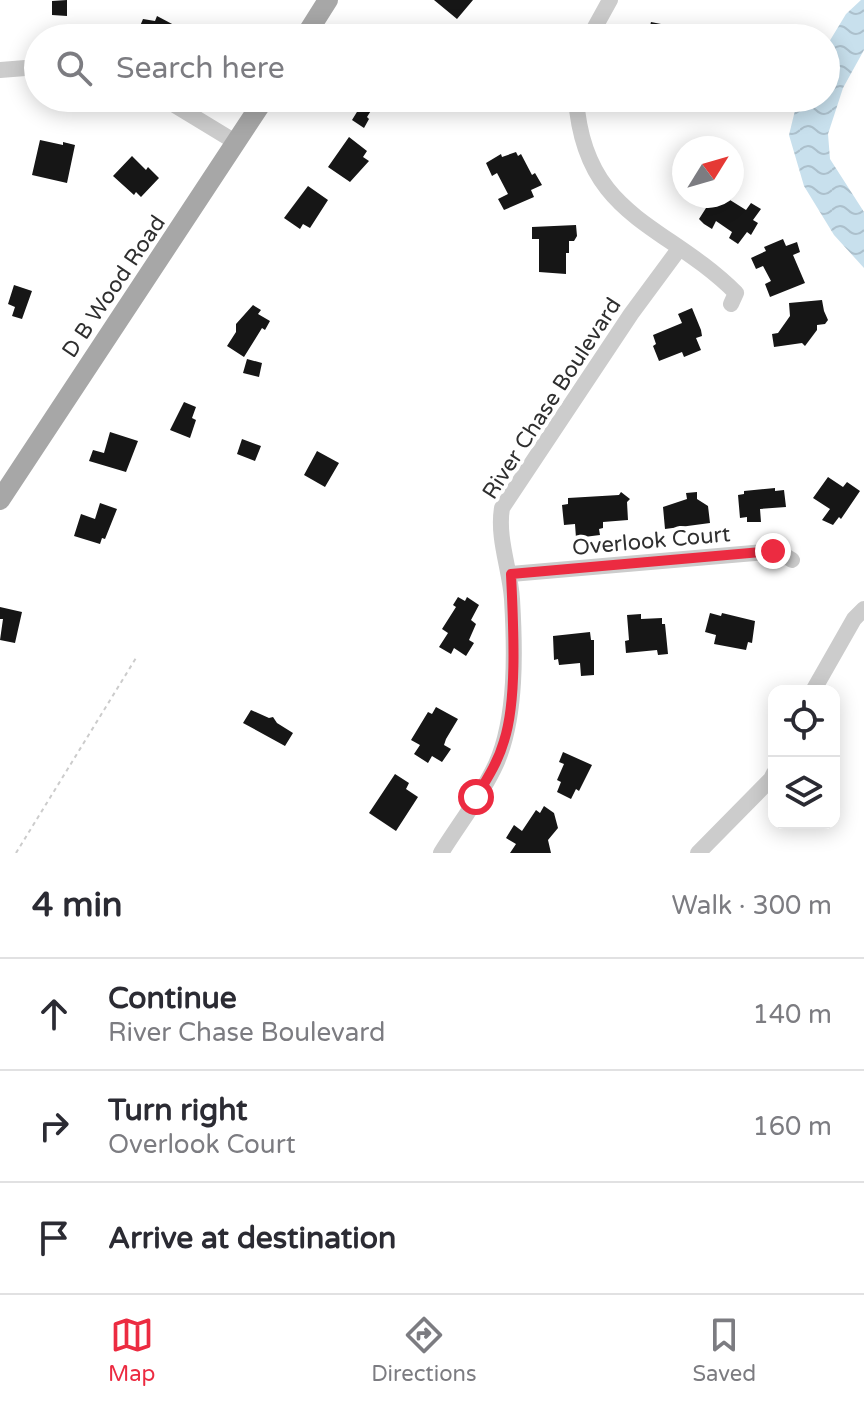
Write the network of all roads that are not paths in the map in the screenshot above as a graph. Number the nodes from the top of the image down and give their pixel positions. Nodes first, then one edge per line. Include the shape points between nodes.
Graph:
1 (328, 0) edge
2 (610, 0) edge
3 (313, 24) edge
4 (597, 24) edge
5 (24, 68) edge
6 (0, 70) edge
7 (186, 112) edge
8 (256, 112) edge
9 (578, 112) edge
10 (237, 143) junction
11 (679, 249) junction
12 (731, 304) dead end
13 (0, 500) edge
14 (792, 560) dead end
15 (511, 574) junction
16 (864, 609) edge
17 (816, 685) edge
18 (768, 782) edge
19 (441, 853) edge
20 (698, 853) edge

1 - 3 main road
2 - 4 street
5 - 6 street
7 - 10 street
8 - 10 main road, D B Wood Road
9 - 11 street via 596,173 620,205
10 - 13 main road, D B Wood Road
11 - 12 street via 714,270 736,293
11 - 15 street, River Chase Boulevard via 502,508
14 - 15 street, Overlook Court via 777,551
15 - 19 street, River Chase Boulevard via 506,734 495,765
16 - 17 street
18 - 20 street

